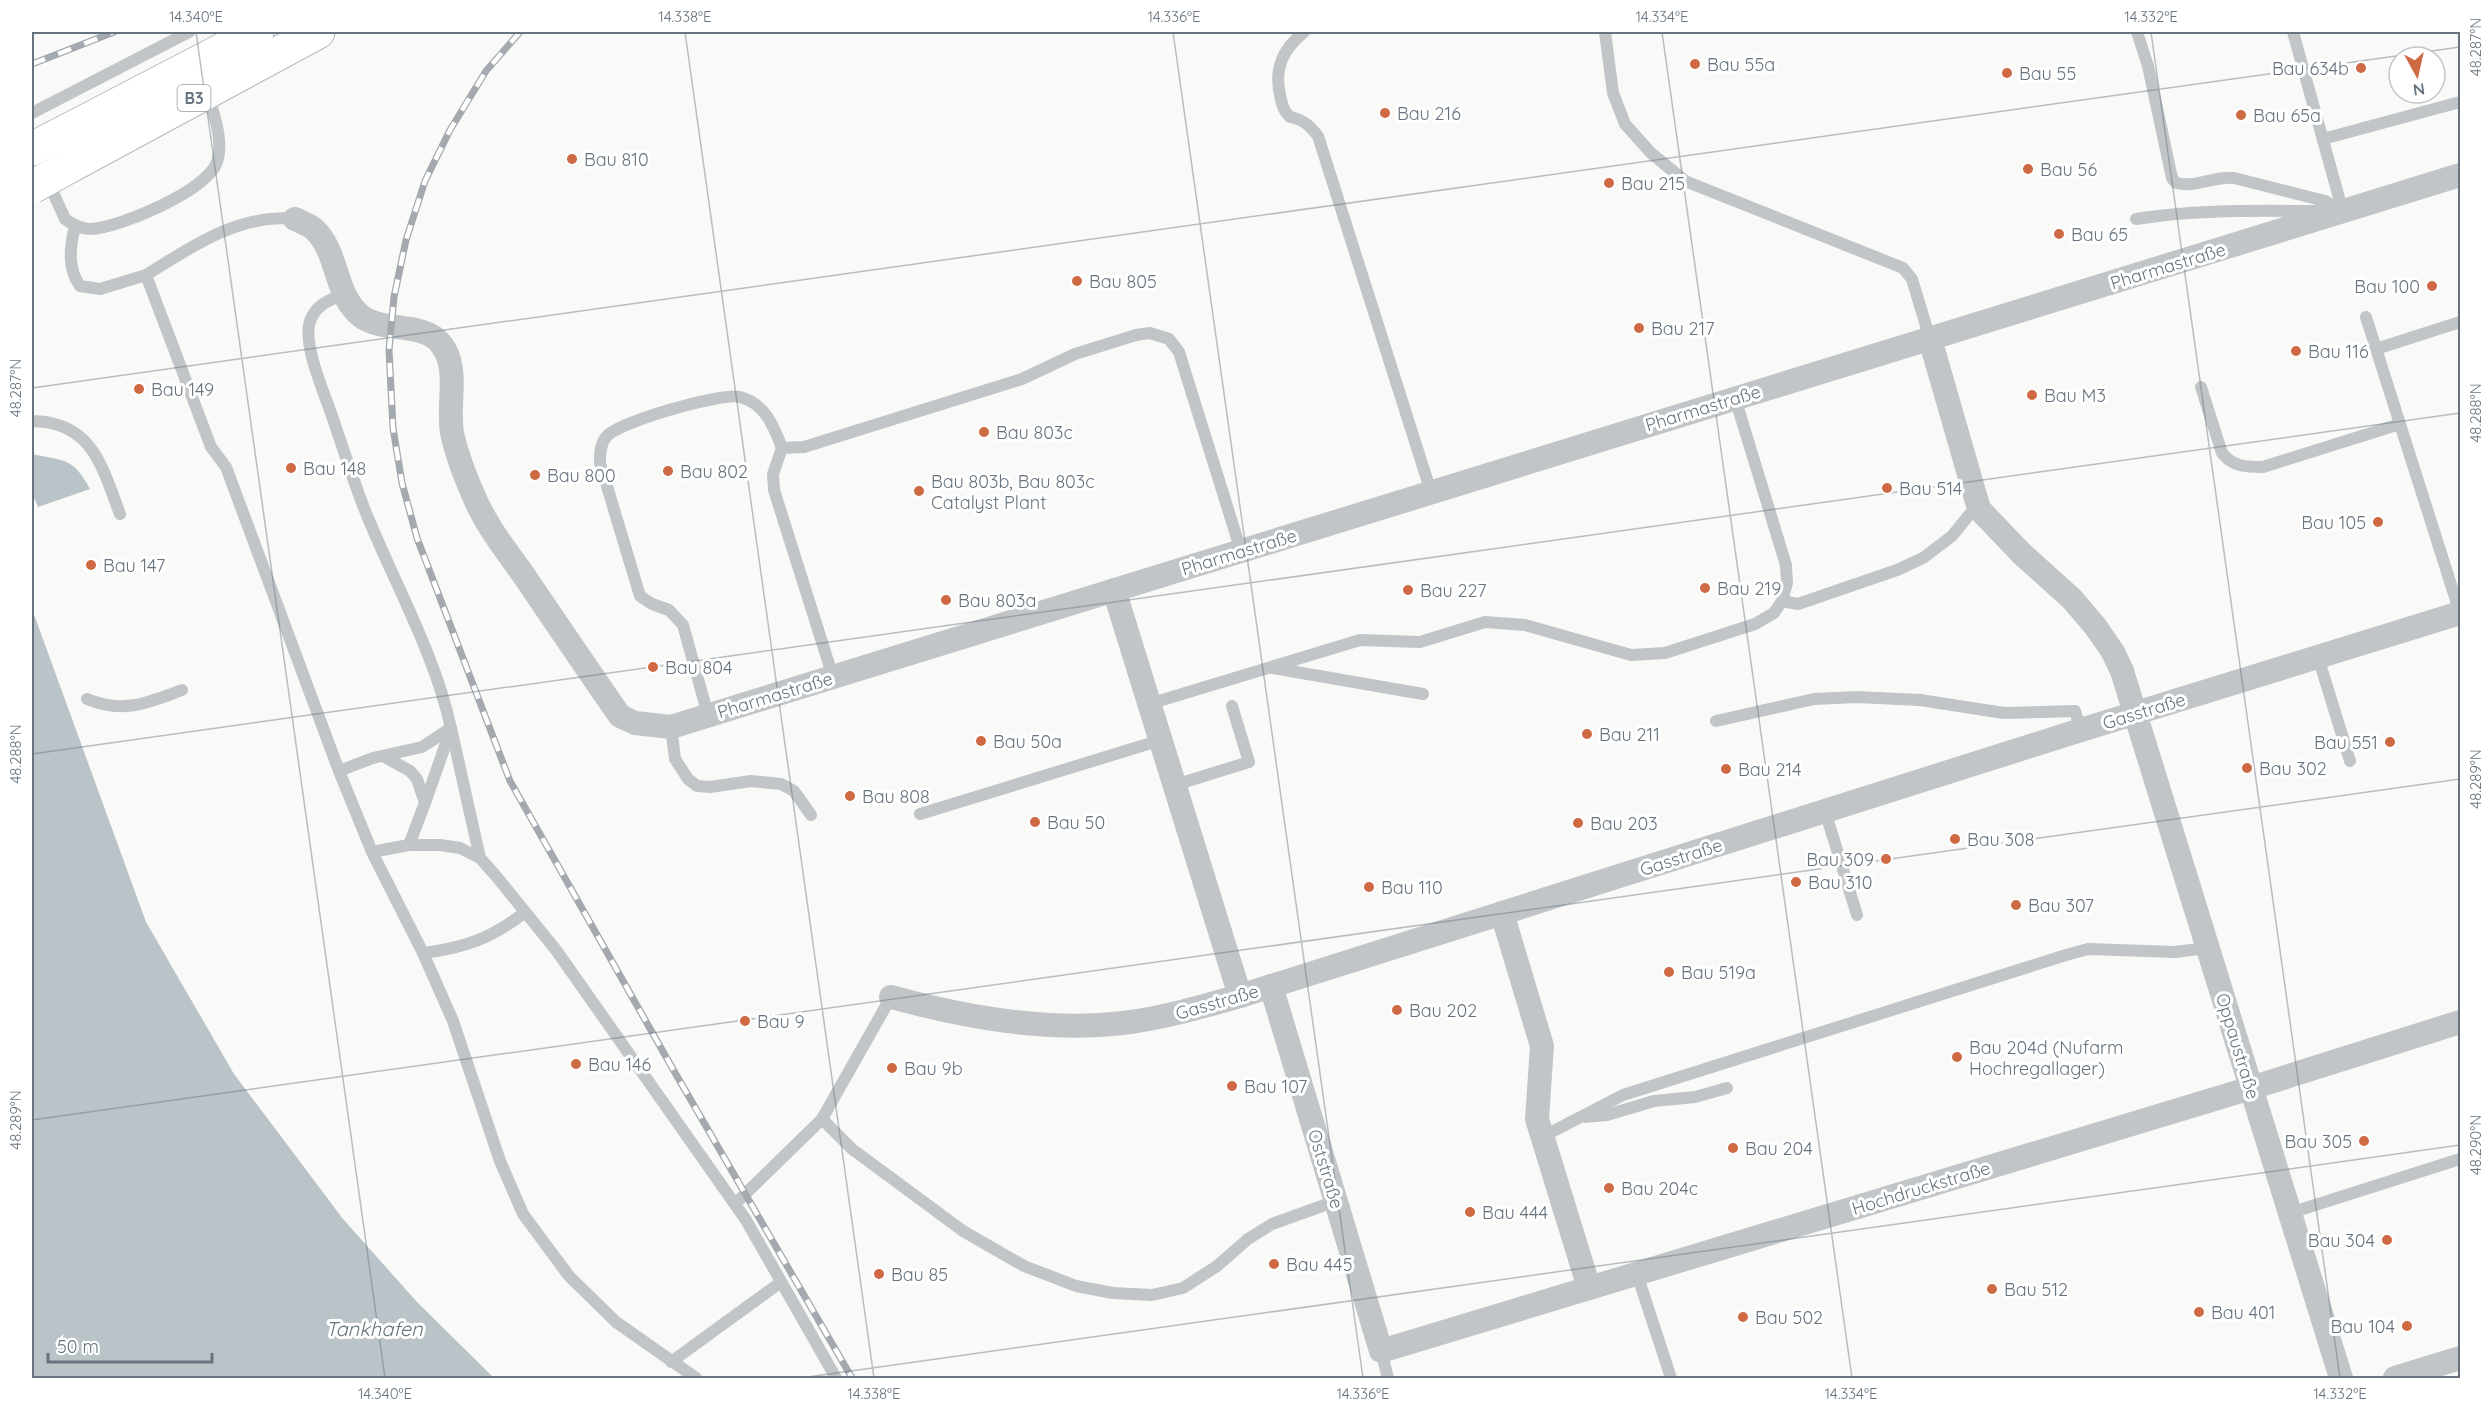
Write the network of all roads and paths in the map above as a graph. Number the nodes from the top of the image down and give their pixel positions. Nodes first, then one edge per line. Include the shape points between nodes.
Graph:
1 (189, 32) edge
2 (257, 32) edge
3 (318, 32) edge
4 (1304, 32) edge
5 (1605, 32) edge
6 (2137, 32) edge
7 (2293, 32) edge
8 (207, 91) junction
9 (2460, 102) edge
10 (32, 113) edge
11 (2323, 139) junction
12 (40, 143) edge
13 (2460, 175) edge
14 (32, 187) edge
15 (2343, 212) junction
16 (295, 219) joint
17 (2136, 219) dead end
18 (75, 226) junction
19 (146, 275) junction
20 (345, 294) junction
21 (2366, 317) dead end
22 (2460, 322) edge
23 (1930, 339) junction
24 (2376, 349) junction
25 (2201, 387) dead end
26 (1735, 398) junction
27 (32, 421) edge
28 (2400, 424) junction
29 (782, 448) junction
30 (1431, 492) junction
31 (1979, 509) junction
32 (120, 514) dead end
33 (1241, 551) junction
34 (1114, 590) junction
35 (1782, 601) junction
36 (2460, 613) edge
37 (2318, 657) junction
38 (1269, 668) junction
39 (833, 677) junction
40 (182, 690) dead end
41 (1423, 694) dead end
42 (87, 699) dead end
43 (1149, 704) junction
44 (1232, 706) dead end
45 (2135, 714) junction
46 (708, 715) junction
47 (1716, 721) dead end
48 (671, 727) junction
49 (451, 728) junction
50 (2081, 730) junction
51 (1161, 740) junction
52 (383, 756) junction
53 (2350, 761) dead end
54 (339, 771) junction
55 (1174, 785) junction
56 (425, 803) junction
57 (1825, 811) junction
58 (920, 814) dead end
59 (811, 815) dead end
60 (409, 846) junction
61 (372, 852) junction
62 (480, 858) junction
63 (525, 912) junction
64 (1502, 914) junction
65 (1857, 915) dead end
66 (2207, 948) junction
67 (423, 953) junction
68 (1271, 986) junction
69 (1240, 996) junction
70 (891, 997) joint
71 (2460, 1022) edge
72 (1727, 1088) dead end
73 (2251, 1088) junction
74 (1577, 1118) junction
75 (822, 1119) junction
76 (1542, 1137) junction
77 (2460, 1159) edge
78 (1336, 1201) junction
79 (735, 1204) junction
80 (2290, 1213) junction
81 (1637, 1274) junction
82 (782, 1282) junction
83 (1589, 1288) junction
84 (1381, 1351) junction
85 (2460, 1358) edge
86 (670, 1362) junction
87 (696, 1378) edge
88 (836, 1378) edge
89 (1388, 1378) edge
90 (1671, 1378) edge
91 (2341, 1378) edge
92 (2395, 1378) edge

1 - 10 lane
2 - 12 main road, B3
3 - 8 main road, B3
4 - 30 lane via 1282,56 1278,71 1283,106 1290,117 1309,125 1318,136
5 - 23 lane via 1613,93 1625,124 1651,153 1685,181 1903,268 1912,279
6 - 15 lane via 2176,183 2234,178 2325,201
7 - 11 lane
8 - 14 main road, B3, bridge
8 - 18 lane via 217,124 219,149 212,172 188,191 136,215 106,226
9 - 11 lane
11 - 15 lane
12 - 18 lane via 64,219
13 - 15 street, Pharmastraße
15 - 17 lane via 2215,210
15 - 23 street, Pharmastraße
16 - 19 lane via 276,217 242,224 208,238
16 - 20 street, Pharmastraße via 314,228 327,246
18 - 19 lane via 70,253 80,286 99,289
19 - 54 lane via 211,447 226,467
20 - 48 street, Pharmastraße via 362,316 374,323 426,334 441,343 450,369 452,430 477,504 620,716 634,723
20 - 49 lane via 324,302 315,311 309,326 313,362 364,507 446,702
21 - 24 lane
22 - 24 lane
23 - 26 street, Pharmastraße
23 - 31 street
24 - 28 lane
25 - 28 lane via 2222,453 2228,461 2245,467 2263,467
26 - 30 street, Pharmastraße
26 - 35 lane via 1786,565
27 - 32 lane via 66,428 85,440 98,455
28 - 36 lane
29 - 33 lane via 804,447 1022,379 1075,354 1150,333 1168,339 1179,352
29 - 39 lane via 773,474 774,490
29 - 46 lane via 773,424 759,406 740,397 723,396 619,427 606,437 600,449 600,463 640,596 669,610 682,625
30 - 33 street, Pharmastraße
31 - 35 lane via 1944,542 1906,566 1798,604
31 - 45 street, Oppaustraße via 2095,626 2113,652
33 - 34 street, Pharmastraße
34 - 39 street, Pharmastraße
34 - 43 street
35 - 38 lane via 1774,614 1755,624 1665,653 1632,655 1525,625 1485,622 1420,642 1360,640
36 - 37 street, Gasstraße
37 - 45 street, Gasstraße
37 - 53 lane
38 - 41 lane
38 - 43 lane
39 - 46 street, Pharmastraße
40 - 42 lane via 144,704 122,707
43 - 51 street
44 - 55 lane via 1249,762
45 - 50 street, Gasstraße
45 - 66 street, Oppaustraße
46 - 48 street, Pharmastraße
47 - 50 lane via 1814,699 1857,697 1920,700 2004,713 2075,711
48 - 59 lane via 675,759 697,786 751,781 782,784 794,791
49 - 52 lane via 422,747
49 - 56 lane
49 - 62 lane
50 - 57 street, Gasstraße
51 - 55 street
51 - 58 lane
52 - 54 lane
52 - 56 lane via 410,771
54 - 61 lane
55 - 69 street
56 - 60 lane
57 - 64 street, Gasstraße
57 - 65 lane
60 - 61 lane
60 - 62 lane via 460,848
61 - 67 lane
62 - 63 lane
63 - 67 lane via 486,938
63 - 79 lane
64 - 68 street, Gasstraße
64 - 76 street via 1542,1046 1537,1119
66 - 73 street, Oppaustraße
66 - 74 lane via 2175,952 2088,949 1623,1095
67 - 86 lane via 453,1021 500,1161 524,1214 568,1276 616,1322
68 - 69 street, Gasstraße
68 - 78 street, Oststraße
69 - 70 street, Gasstraße via 1171,1015 1074,1026 962,1014
70 - 75 lane
71 - 73 street, Hochdruckstraße
72 - 74 lane via 1695,1097 1654,1101 1607,1116
73 - 80 street, Oppaustraße
73 - 81 street, Hochdruckstraße
74 - 76 lane
75 - 78 lane via 852,1149 963,1231 1024,1266 1076,1286 1113,1293 1152,1295 1183,1288 1272,1224
75 - 79 lane
76 - 83 street
77 - 80 lane
78 - 84 street, Oststraße
79 - 82 lane
80 - 91 street, Oppaustraße
81 - 83 street, Hochdruckstraße
81 - 90 lane
82 - 86 lane
82 - 88 lane
83 - 84 street, Hochdruckstraße
84 - 89 lane
85 - 92 street
86 - 87 lane

